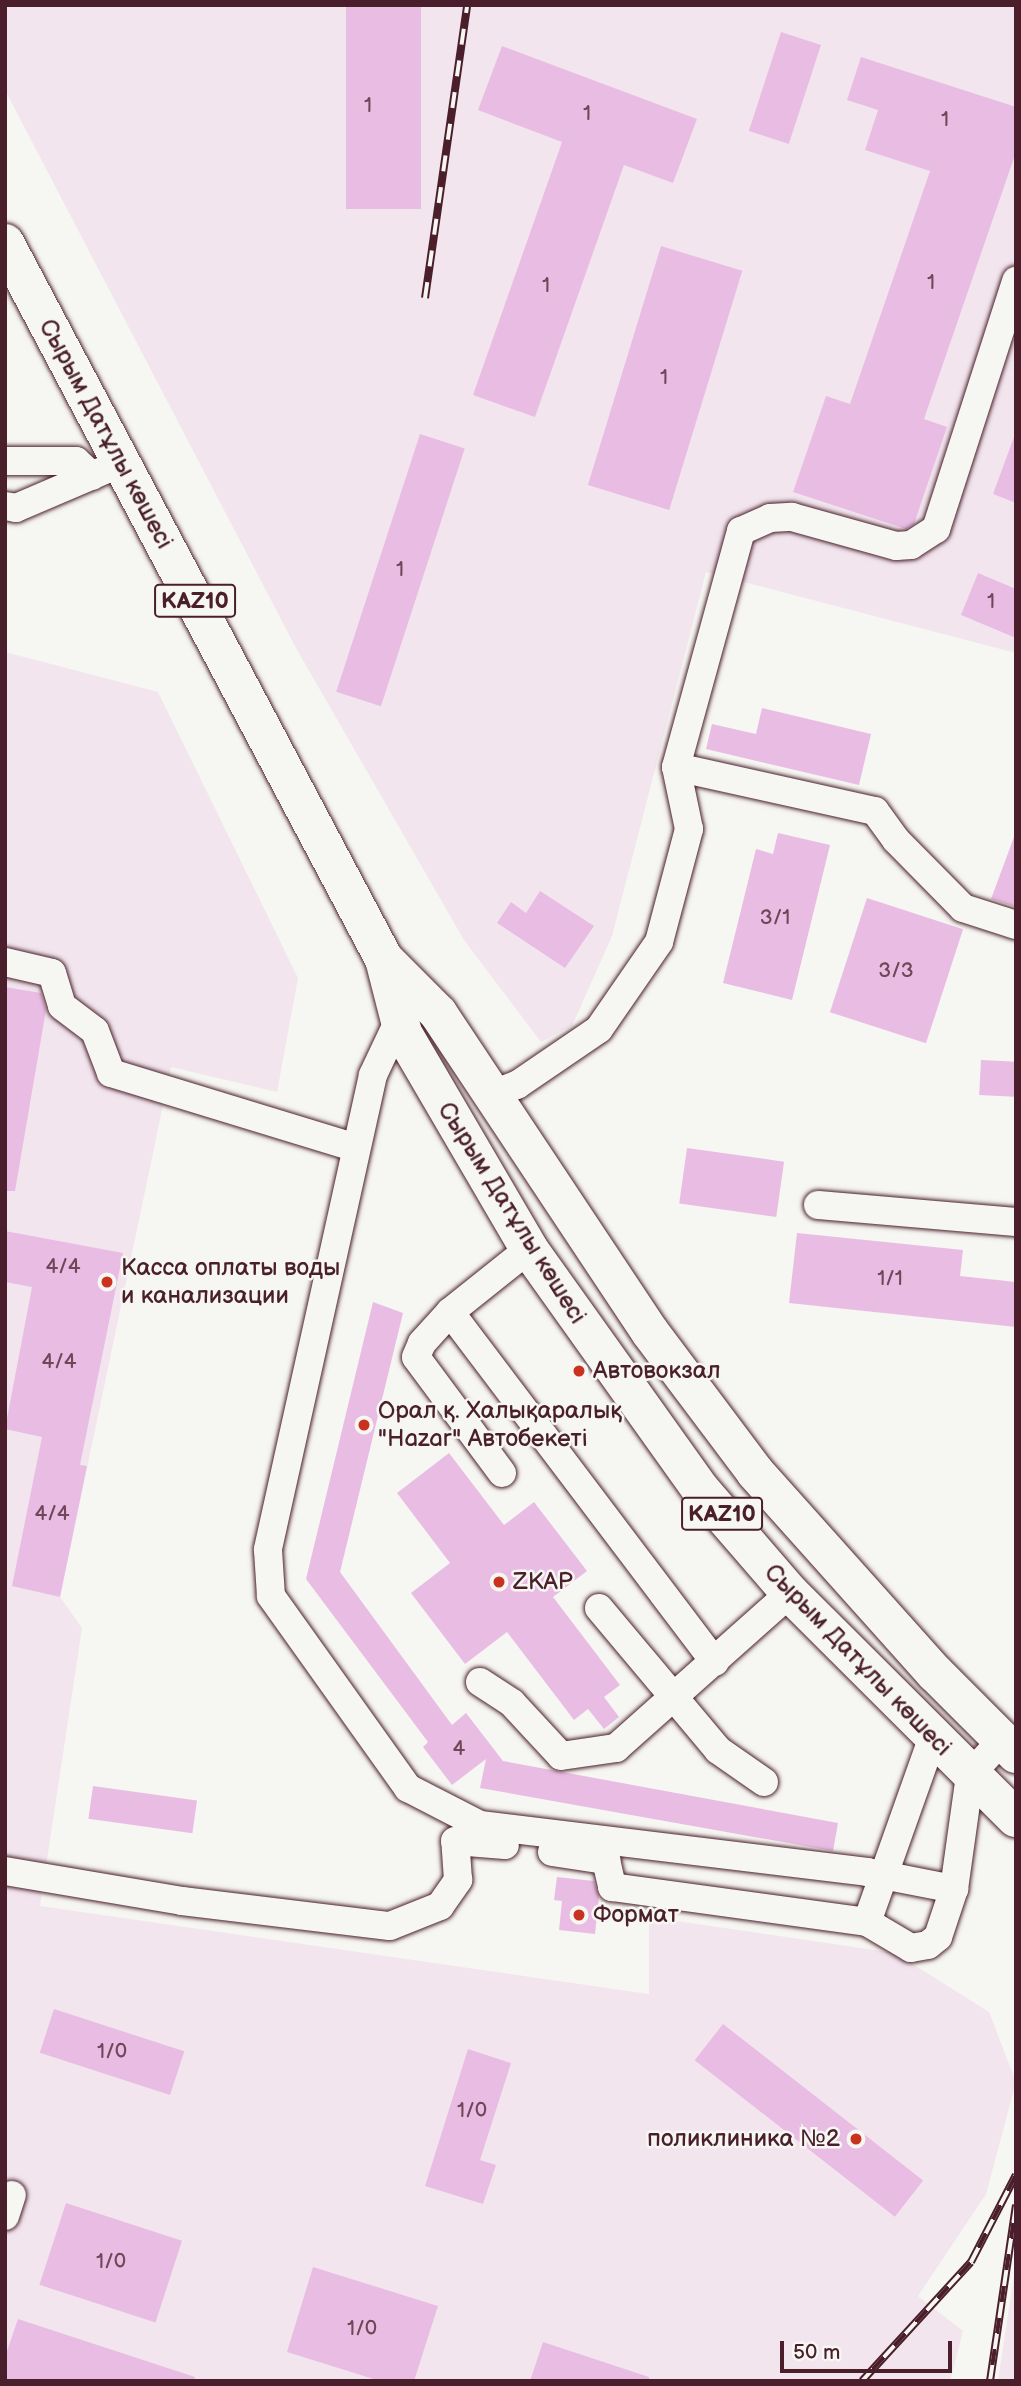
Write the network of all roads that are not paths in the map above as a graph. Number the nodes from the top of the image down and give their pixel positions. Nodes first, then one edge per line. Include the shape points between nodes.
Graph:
1 (5, 243) edge
2 (1016, 281) edge
3 (5, 461) edge
4 (107, 469) junction
5 (5, 506) edge
6 (676, 766) junction
7 (1016, 926) edge
8 (384, 959) junction
9 (5, 962) edge
10 (399, 1020) junction
11 (493, 1094) junction
12 (524, 1141) junction
13 (356, 1148) junction
14 (479, 1169) junction
15 (818, 1205) dead end
16 (1016, 1222) edge
17 (529, 1249) junction
18 (450, 1312) junction
19 (502, 1473) dead end
20 (790, 1593) junction
21 (599, 1608) dead end
22 (715, 1662) junction
23 (480, 1682) dead end
24 (673, 1701) junction
25 (932, 1739) junction
26 (1008, 1748) edge
27 (970, 1775) junction
28 (764, 1782) dead end
29 (1016, 1818) edge
30 (5, 1871) edge
31 (883, 1875) junction
32 (954, 1889) junction
33 (867, 1922) junction

1 - 4 highway, Сырым Датұлы көшесі / KAZ10
2 - 6 street via 936,529 911,545 896,546 792,517 770,518 741,531
3 - 4 street via 76,461
4 - 5 street via 16,508
4 - 8 highway, Сырым Датұлы көшесі / KAZ10
6 - 7 street via 875,811 896,840 964,908
6 - 11 street via 690,829 659,942 599,1029 517,1085
8 - 10 highway, Сырым Датұлы көшесі / KAZ10
8 - 11 highway, Сырым Датұлы көшесі / KAZ10 via 438,1013
9 - 13 street via 52,973 62,1006 96,1031 111,1073
10 - 13 street via 373,1075
10 - 14 highway, Сырым Датұлы көшесі / KAZ10
11 - 12 highway, Сырым Датұлы көшесі / KAZ10
12 - 14 highway
12 - 26 highway, Сырым Датұлы көшесі / KAZ10 via 650,1332 755,1472
13 - 31 street via 268,1550 271,1596 365,1732 408,1788 480,1825
14 - 17 highway, Сырым Датұлы көшесі / KAZ10
15 - 16 street
17 - 18 street
17 - 20 highway, Сырым Датұлы көшесі / KAZ10 via 701,1490
18 - 19 street via 422,1343 416,1357
18 - 22 street
20 - 22 street
20 - 25 highway, Сырым Датұлы көшесі / KAZ10
21 - 24 street
22 - 24 street
23 - 24 street via 512,1703 561,1756 615,1748
24 - 28 street via 718,1750
25 - 27 highway, Сырым Датұлы көшесі / KAZ10
25 - 31 street
26 - 27 street
27 - 29 highway, Сырым Датұлы көшесі / KAZ10
27 - 32 street
30 - 33 street via 182,1901 390,1926 440,1906 458,1880 455,1841 606,1860 612,1887
31 - 32 street
31 - 33 street
32 - 33 street via 938,1937 928,1945 911,1948

